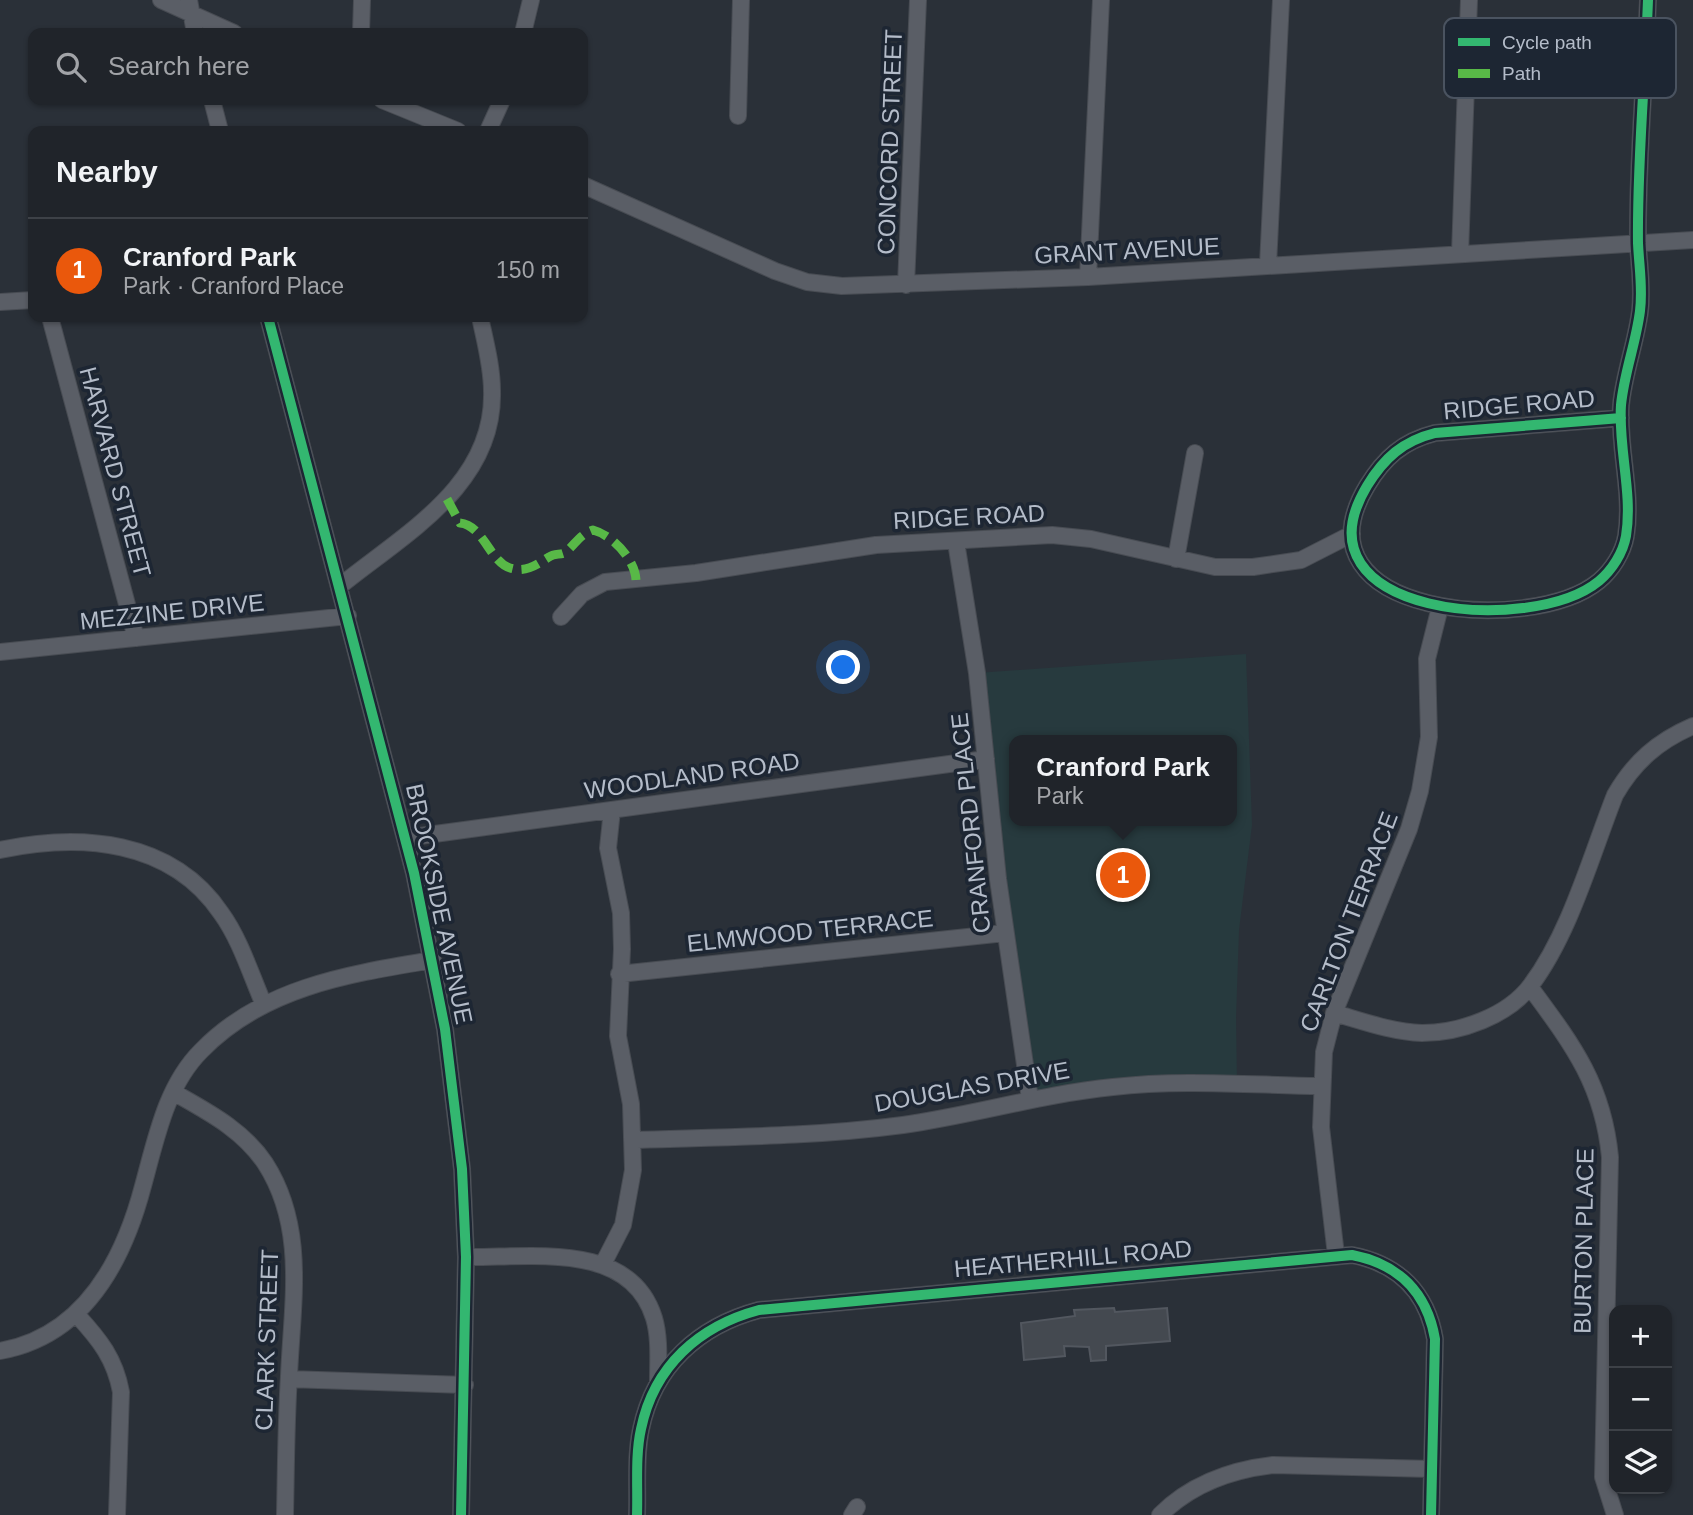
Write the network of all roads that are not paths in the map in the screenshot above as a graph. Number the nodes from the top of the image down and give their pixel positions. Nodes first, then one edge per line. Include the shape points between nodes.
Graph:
1 (161, 0) edge
2 (362, 0) edge
3 (531, 0) edge
4 (741, 0) edge
5 (918, 0) edge
6 (1101, 0) edge
7 (1281, 0) edge
8 (1469, 0) edge
9 (1648, 0) edge
10 (189, 6) edge
11 (1468, 18) edge
12 (1647, 18) edge
13 (193, 28) edge
14 (226, 28) edge
15 (361, 28) edge
16 (524, 28) edge
17 (1466, 98) edge
18 (1644, 98) edge
19 (213, 105) edge
20 (394, 105) edge
21 (500, 105) edge
22 (738, 116) dead end
23 (219, 126) edge
24 (446, 126) edge
25 (490, 126) edge
26 (588, 187) edge
27 (1693, 240) edge
28 (1638, 243) junction
29 (1460, 254) junction
30 (1268, 265) junction
31 (1088, 277) junction
32 (906, 285) junction
33 (28, 300) edge
34 (0, 302) edge
35 (51, 322) edge
36 (269, 322) edge
37 (481, 322) edge
38 (1621, 418) junction
39 (1195, 453) dead end
40 (1353, 534) junction
41 (957, 542) junction
42 (1176, 559) junction
43 (340, 586) junction
44 (1440, 607) junction
45 (348, 616) junction
46 (561, 617) dead end
47 (136, 638) junction
48 (0, 652) edge
49 (1693, 726) edge
50 (986, 759) junction
51 (612, 810) junction
52 (405, 838) junction
53 (0, 850) edge
54 (1005, 933) junction
55 (433, 960) junction
56 (619, 974) junction
57 (1530, 987) junction
58 (264, 1004) junction
59 (1334, 1013) junction
60 (1320, 1086) junction
61 (173, 1092) junction
62 (1030, 1099) junction
63 (632, 1140) junction
64 (1336, 1255) junction
65 (466, 1257) junction
66 (603, 1264) junction
67 (77, 1315) junction
68 (0, 1351) edge
69 (289, 1378) junction
70 (658, 1382) junction
71 (465, 1385) junction
72 (1432, 1469) junction
73 (117, 1515) edge
74 (285, 1515) edge
75 (461, 1515) edge
76 (637, 1515) edge
77 (1160, 1515) edge
78 (1432, 1515) edge
79 (1615, 1515) edge

1 - 10 street
2 - 15 street
3 - 16 street
4 - 22 street
5 - 32 street, CONCORD STREET
6 - 31 street
7 - 30 street
8 - 11 street
9 - 12 street
10 - 13 street
10 - 14 street
17 - 29 street
18 - 28 street
19 - 23 street
20 - 24 street
21 - 25 street
26 - 32 street, GRANT AVENUE via 807,282
27 - 28 street, GRANT AVENUE
28 - 29 street, GRANT AVENUE
28 - 38 street via 1640,310
29 - 30 street, GRANT AVENUE
30 - 31 street, GRANT AVENUE
31 - 32 street, GRANT AVENUE
33 - 34 street
35 - 47 street, HARVARD STREET
36 - 43 street, BROOKSIDE AVENUE
37 - 43 street via 492,389 488,433 479,458 450,497
38 - 40 street, RIDGE ROAD via 1418,438 1400,447 1374,475 1356,512
38 - 44 street via 1628,523 1610,570 1585,590 1529,607
39 - 42 street
40 - 42 street, RIDGE ROAD via 1301,560 1215,567
40 - 44 street via 1357,553 1378,582 1409,600
41 - 42 street, RIDGE ROAD via 1052,535
41 - 46 street, RIDGE ROAD via 876,545 605,582 582,594
41 - 50 street, CRANFORD PLACE
43 - 45 street, BROOKSIDE AVENUE
44 - 59 street, CARLTON TERRACE via 1427,659 1429,737 1420,791
45 - 47 street, MEZZINE DRIVE
45 - 52 street, BROOKSIDE AVENUE
47 - 48 street, MEZZINE DRIVE
49 - 57 street via 1657,745 1625,777 1564,925
50 - 51 street, WOODLAND ROAD
50 - 54 street, CRANFORD PLACE
51 - 52 street, WOODLAND ROAD
51 - 56 street via 608,848 621,913
52 - 55 street, BROOKSIDE AVENUE
53 - 58 street via 53,842 110,843 177,870 224,915
54 - 56 street, ELMWOOD TERRACE
54 - 62 street, CRANFORD PLACE
55 - 58 street via 346,974
55 - 65 street, BROOKSIDE AVENUE via 454,1093
56 - 63 street via 618,1036 631,1104
57 - 59 street via 1488,1018 1444,1031 1396,1030
57 - 79 street, BURTON PLACE via 1580,1056 1608,1132 1603,1477
58 - 61 street via 198,1053
59 - 60 street, CARLTON TERRACE
60 - 62 street, DOUGLAS DRIVE via 1115,1086
60 - 64 street, CARLTON TERRACE
61 - 67 street via 117,1256 97,1294
61 - 69 street, CLARK STREET via 229,1124 264,1163 278,1187 290,1223 295,1261
62 - 63 street, DOUGLAS DRIVE via 951,1117 846,1131
63 - 66 street via 631,1196
64 - 70 street, HEATHERHILL ROAD via 760,1310 713,1326 692,1341
64 - 72 street, HEATHERHILL ROAD via 1369,1258 1385,1265 1415,1288 1425,1304 1436,1339
65 - 66 street via 582,1259
65 - 71 street, BROOKSIDE AVENUE
66 - 70 street via 620,1272 646,1299 657,1332
67 - 68 street via 40,1339
67 - 73 street via 102,1341 118,1375
69 - 71 street
69 - 74 street, CLARK STREET
70 - 76 street, HEATHERHILL ROAD via 640,1438
71 - 75 street, BROOKSIDE AVENUE
72 - 77 street via 1247,1468 1203,1483
72 - 78 street, HEATHERHILL ROAD

